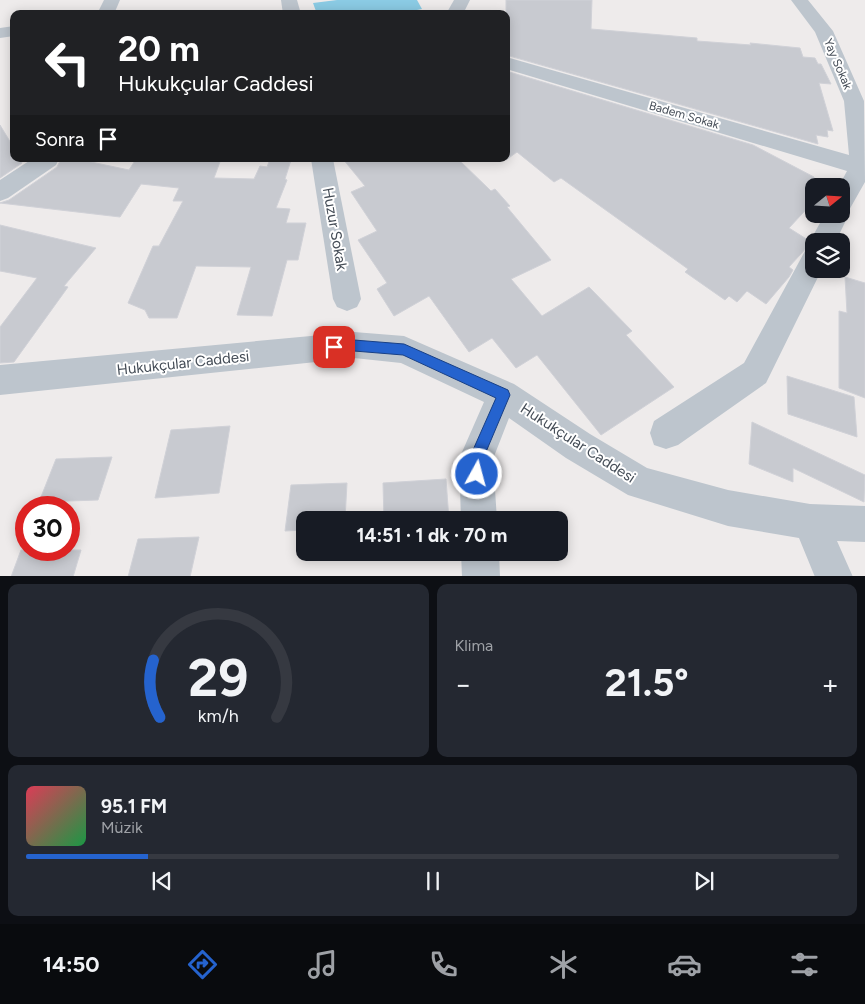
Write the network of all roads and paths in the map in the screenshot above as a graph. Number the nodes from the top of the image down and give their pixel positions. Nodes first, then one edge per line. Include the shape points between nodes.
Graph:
1 (799, 0) edge
2 (510, 64) edge
3 (44, 162) edge
4 (323, 162) edge
5 (861, 166) junction
6 (850, 187) edge
7 (0, 192) edge
8 (805, 276) edge
9 (347, 299) dead end
10 (0, 380) edge
11 (503, 395) junction
12 (666, 433) dead end
13 (479, 511) edge
14 (810, 522) junction
15 (865, 524) edge
16 (480, 561) edge
17 (481, 576) edge
18 (834, 576) edge

1 - 5 street, Yay Sokak via 824,31 854,101
2 - 5 street, Badem Sokak
3 - 7 street
4 - 9 street, Huzur Sokak
5 - 6 street
8 - 12 street via 755,373
10 - 11 street, Hukukçular Caddesi via 354,345 404,350
11 - 13 street via 476,459
11 - 14 street, Hukukçular Caddesi via 640,483 728,508
14 - 15 street, Hukukçular Caddesi
14 - 18 street
16 - 17 street

